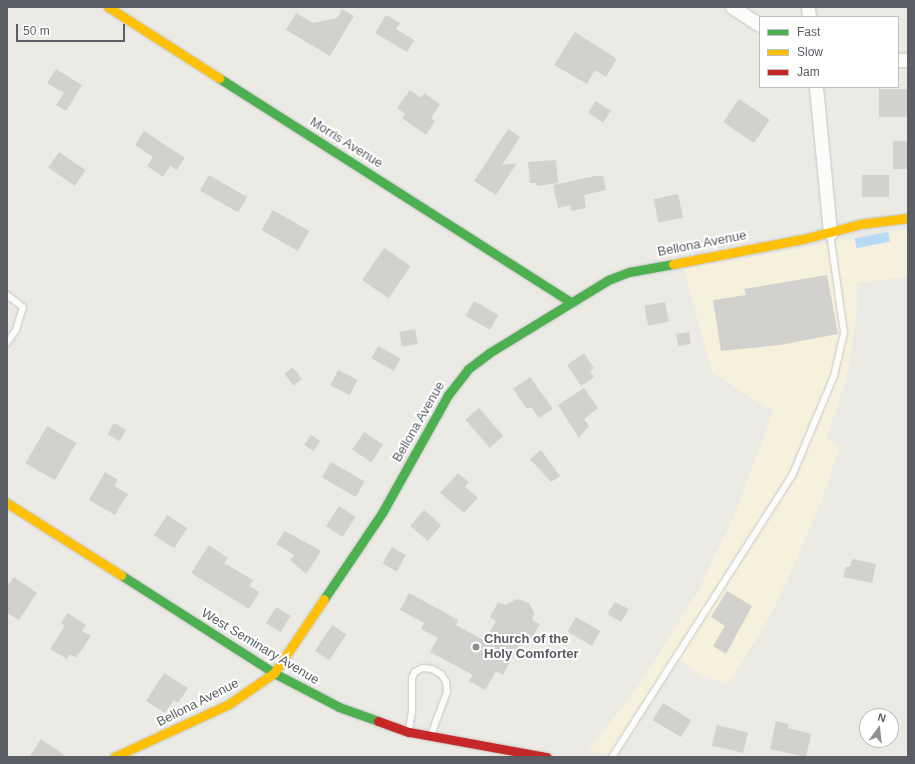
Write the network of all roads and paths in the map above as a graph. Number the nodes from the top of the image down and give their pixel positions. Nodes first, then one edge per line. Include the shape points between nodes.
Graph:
1 (108, 7) edge
2 (732, 7) edge
3 (759, 24) edge
4 (816, 88) edge
5 (908, 218) edge
6 (830, 233) junction
7 (7, 295) edge
8 (571, 302) junction
9 (7, 344) edge
10 (7, 503) edge
11 (274, 674) junction
12 (409, 732) junction
13 (431, 736) junction
14 (114, 757) edge
15 (547, 757) edge
16 (612, 757) edge

1 - 8 street, Morris Avenue
2 - 3 street
4 - 6 street
5 - 6 street, Bellona Avenue via 860,224
6 - 8 street, Bellona Avenue via 629,272 608,280
6 - 16 lane via 844,333 834,376 792,476
7 - 9 lane via 24,307
8 - 11 street, Bellona Avenue via 489,353 457,382 382,513
10 - 11 street, West Seminary Avenue
11 - 12 street, West Seminary Avenue via 339,707
11 - 14 street, Bellona Avenue via 229,704
12 - 13 street, West Seminary Avenue
12 - 13 lane via 412,678 415,672 423,668 432,669 441,674 446,682 446,692
13 - 15 street, West Seminary Avenue

